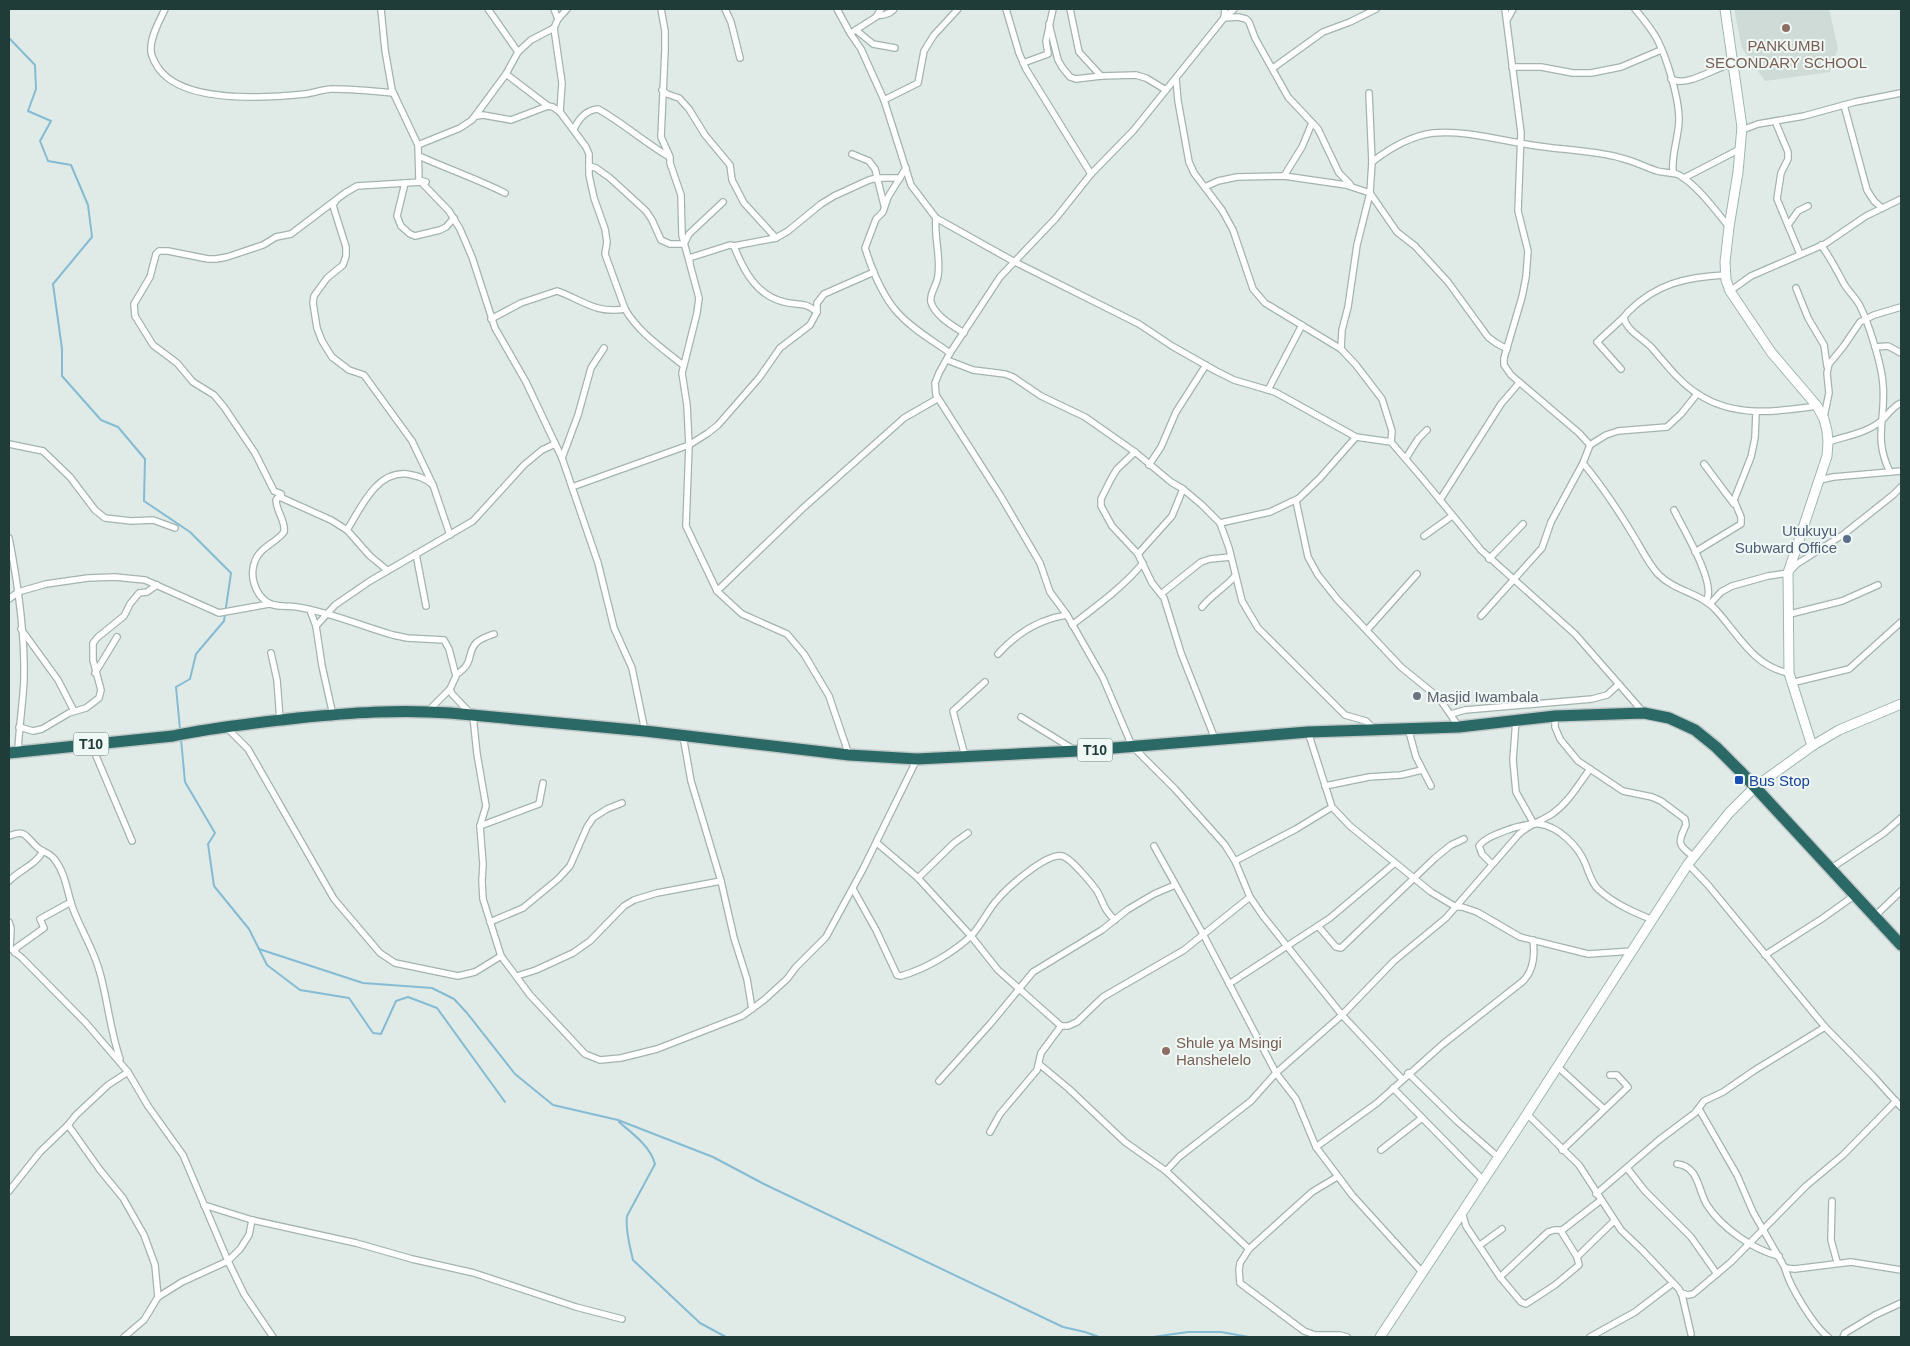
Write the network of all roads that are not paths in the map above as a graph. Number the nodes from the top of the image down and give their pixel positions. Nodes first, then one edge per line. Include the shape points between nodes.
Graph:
1 (166, 9) edge
2 (381, 9) edge
3 (488, 9) edge
4 (554, 9) edge
5 (567, 9) edge
6 (661, 9) edge
7 (725, 9) edge
8 (838, 9) edge
9 (894, 9) edge
10 (958, 9) edge
11 (1006, 9) edge
12 (1053, 9) edge
13 (1070, 9) edge
14 (1225, 9) edge
15 (1234, 9) edge
16 (1376, 9) edge
17 (1505, 9) edge
18 (1513, 9) edge
19 (1635, 9) edge
20 (1725, 9) edge
21 (880, 12) edge
22 (1224, 18) junction
23 (558, 19) junction
24 (1507, 22) junction
25 (1049, 24) junction
26 (554, 28) junction
27 (856, 30) junction
28 (850, 33) junction
29 (895, 48) dead end
30 (1661, 50) junction
31 (518, 52) junction
32 (740, 58) dead end
33 (1023, 63) junction
34 (1732, 64) junction
35 (1512, 67) junction
36 (1273, 68) junction
37 (506, 74) junction
38 (1101, 76) junction
39 (1176, 78) junction
40 (1671, 79) junction
41 (662, 90) junction
42 (1166, 90) junction
43 (393, 93) junction
44 (1369, 93) dead end
45 (1901, 93) edge
46 (884, 100) junction
47 (1844, 105) junction
48 (548, 106) junction
49 (560, 112) junction
50 (476, 116) junction
51 (1776, 121) junction
52 (1312, 123) junction
53 (574, 129) junction
54 (1742, 130) junction
55 (1521, 143) junction
56 (418, 145) junction
57 (1740, 149) junction
58 (852, 154) dead end
59 (419, 156) junction
60 (670, 157) junction
61 (1372, 162) junction
62 (589, 166) junction
63 (906, 168) junction
64 (1673, 173) junction
65 (1091, 174) junction
66 (1284, 176) junction
67 (877, 178) junction
68 (900, 178) junction
69 (1684, 178) junction
70 (426, 182) junction
71 (405, 184) junction
72 (1205, 187) junction
73 (1355, 188) junction
74 (504, 193) dead end
75 (1370, 194) junction
76 (338, 198) junction
77 (1901, 199) edge
78 (723, 202) dead end
79 (884, 205) junction
80 (1808, 206) dead end
81 (1882, 208) junction
82 (454, 218) junction
83 (936, 218) junction
84 (1788, 225) junction
85 (1729, 227) junction
86 (776, 238) junction
87 (684, 244) junction
88 (734, 246) junction
89 (1821, 246) junction
90 (1800, 254) junction
91 (1014, 261) junction
92 (690, 262) junction
93 (874, 272) junction
94 (1725, 275) junction
95 (1796, 288) dead end
96 (1730, 291) junction
97 (1901, 307) edge
98 (624, 309) junction
99 (817, 312) junction
100 (1624, 317) junction
101 (491, 319) junction
102 (1864, 319) junction
103 (1302, 324) junction
104 (964, 333) junction
105 (1875, 347) junction
106 (604, 348) dead end
107 (1341, 349) junction
108 (1506, 349) junction
109 (950, 353) junction
110 (1901, 353) edge
111 (947, 360) junction
112 (683, 365) junction
113 (1206, 365) junction
114 (1828, 368) junction
115 (1621, 369) dead end
116 (1519, 382) junction
117 (1268, 390) junction
118 (1697, 394) junction
119 (937, 399) junction
120 (1901, 402) edge
121 (1817, 406) junction
122 (1756, 412) junction
123 (1824, 419) junction
124 (1880, 422) junction
125 (1427, 430) dead end
126 (1356, 437) junction
127 (1391, 442) junction
128 (1828, 442) junction
129 (9, 444) edge
130 (555, 444) junction
131 (689, 445) junction
132 (1590, 445) junction
133 (1135, 452) junction
134 (562, 458) junction
135 (1406, 458) junction
136 (1583, 463) junction
137 (1704, 464) dead end
138 (1149, 465) junction
139 (1901, 471) edge
140 (1890, 472) junction
141 (1820, 480) junction
142 (433, 486) junction
143 (572, 486) junction
144 (1901, 487) edge
145 (1183, 489) junction
146 (281, 494) junction
147 (1297, 499) junction
148 (1440, 500) junction
149 (1734, 504) junction
150 (1674, 510) dead end
151 (1452, 516) junction
152 (1220, 523) junction
153 (1523, 524) dead end
154 (175, 528) dead end
155 (347, 530) junction
156 (450, 535) junction
157 (1424, 536) dead end
158 (9, 538) edge
159 (1695, 552) junction
160 (416, 554) junction
161 (1138, 554) junction
162 (1231, 557) junction
163 (1489, 558) junction
164 (1143, 562) junction
165 (387, 570) junction
166 (1788, 573) junction
167 (9, 574) edge
168 (1417, 574) dead end
169 (17, 576) junction
170 (1235, 576) junction
171 (1513, 580) junction
172 (157, 584) junction
173 (1878, 585) dead end
174 (717, 591) junction
175 (18, 592) junction
176 (1161, 594) junction
177 (9, 599) edge
178 (1708, 602) junction
179 (269, 604) junction
180 (426, 606) dead end
181 (1202, 607) dead end
182 (310, 610) junction
183 (326, 614) junction
184 (1790, 614) junction
185 (1067, 615) junction
186 (1481, 616) dead end
187 (1901, 622) edge
188 (1072, 624) junction
189 (316, 626) junction
190 (22, 629) junction
191 (1367, 630) junction
192 (494, 634) dead end
193 (117, 637) dead end
194 (272, 653) dead end
195 (998, 654) dead end
196 (95, 673) junction
197 (1789, 673) junction
198 (457, 674) junction
199 (985, 682) dead end
200 (1791, 683) junction
201 (1619, 684) junction
202 (450, 689) junction
203 (1901, 704) edge
204 (74, 711) junction
205 (428, 711) junction
206 (1644, 713) junction
207 (1451, 714) junction
208 (333, 715) junction
209 (473, 716) junction
210 (1555, 716) junction
211 (1021, 717) dead end
212 (280, 720) junction
213 (1516, 720) junction
214 (19, 727) junction
215 (226, 727) junction
216 (1459, 727) junction
217 (1408, 728) junction
218 (1374, 729) junction
219 (645, 731) junction
220 (1308, 732) junction
221 (683, 736) junction
222 (1215, 739) junction
223 (91, 744) junction
224 (1132, 746) junction
225 (1812, 746) junction
226 (1077, 751) junction
227 (13, 752) edge
228 (849, 755) junction
229 (966, 758) junction
230 (917, 759) junction
231 (1590, 769) junction
232 (1422, 770) junction
233 (543, 783) dead end
234 (1325, 786) junction
235 (1430, 786) dead end
236 (1755, 787) junction
237 (622, 803) dead end
238 (1332, 807) junction
239 (1901, 818) edge
240 (1534, 824) junction
241 (480, 826) junction
242 (968, 833) dead end
243 (9, 836) edge
244 (1464, 839) dead end
245 (132, 841) dead end
246 (877, 843) junction
247 (1154, 846) dead end
248 (43, 851) junction
249 (1691, 860) junction
250 (1235, 861) junction
251 (1395, 863) junction
252 (1492, 864) junction
253 (1830, 869) junction
254 (1413, 877) junction
255 (918, 878) junction
256 (9, 881) edge
257 (721, 881) junction
258 (1175, 885) junction
259 (853, 889) junction
260 (1901, 891) edge
261 (1855, 895) junction
262 (1250, 897) junction
263 (71, 902) junction
264 (1456, 907) junction
265 (1875, 916) junction
266 (1115, 920) junction
267 (1652, 920) junction
268 (9, 922) edge
269 (490, 922) junction
270 (1318, 926) junction
271 (1203, 934) junction
272 (971, 936) junction
273 (1533, 940) junction
274 (1901, 945) edge
275 (1287, 946) junction
276 (11, 949) edge
277 (1633, 951) junction
278 (1765, 955) junction
279 (501, 956) junction
280 (517, 976) junction
281 (1229, 984) junction
282 (1018, 988) junction
283 (752, 1009) junction
284 (1342, 1015) junction
285 (1061, 1026) junction
286 (1825, 1027) junction
287 (1039, 1064) junction
288 (1557, 1066) junction
289 (128, 1072) junction
290 (1276, 1073) junction
291 (1408, 1073) junction
292 (1610, 1075) dead end
293 (1402, 1080) junction
294 (939, 1081) dead end
295 (1393, 1088) junction
296 (1896, 1101) junction
297 (1901, 1107) edge
298 (1604, 1109) junction
299 (1700, 1109) junction
300 (1527, 1114) junction
301 (1422, 1118) junction
302 (68, 1125) junction
303 (990, 1132) dead end
304 (1316, 1147) junction
305 (1381, 1150) dead end
306 (1562, 1150) junction
307 (1498, 1157) junction
308 (1678, 1164) dead end
309 (1627, 1168) junction
310 (1166, 1171) junction
311 (1337, 1177) junction
312 (1482, 1180) junction
313 (9, 1191) edge
314 (1596, 1194) junction
315 (1600, 1200) junction
316 (1832, 1201) dead end
317 (204, 1205) junction
318 (1462, 1212) junction
319 (252, 1220) junction
320 (1614, 1221) junction
321 (1502, 1229) dead end
322 (1561, 1230) junction
323 (1764, 1230) junction
324 (1750, 1244) junction
325 (1480, 1245) junction
326 (1249, 1249) junction
327 (1778, 1256) junction
328 (1577, 1257) junction
329 (228, 1261) junction
330 (1837, 1262) junction
331 (1785, 1268) junction
332 (1901, 1270) edge
333 (1422, 1272) junction
334 (1717, 1274) junction
335 (1500, 1276) junction
336 (1673, 1283) junction
337 (1681, 1293) junction
338 (158, 1298) junction
339 (1901, 1303) edge
340 (622, 1318) dead end
341 (1691, 1334) dead end
342 (124, 1337) edge
343 (273, 1337) edge
344 (1347, 1337) edge
345 (1380, 1337) edge
346 (1590, 1337) edge
347 (1828, 1337) edge
348 (1842, 1337) edge

1 - 43 street via 151,51 167,78 189,89 210,94 258,96 307,94 330,89
2 - 43 street
3 - 31 street
4 - 23 street
5 - 23 street
6 - 41 street via 665,31
7 - 32 street via 732,22
8 - 28 street
9 - 21 street via 882,16
10 - 46 street via 924,50 918,83
11 - 33 street
12 - 25 street
13 - 38 street via 1079,52
14 - 22 street
15 - 22 street
16 - 36 street via 1323,32
17 - 24 street
18 - 24 street
19 - 30 street via 1657,39
20 - 34 street
21 - 27 street
22 - 36 street via 1246,19
22 - 39 street
23 - 26 street
24 - 35 street
25 - 33 street via 1048,54
25 - 38 street via 1058,60 1069,76 1076,79
26 - 31 street via 531,40
26 - 49 street via 562,83
27 - 28 street
27 - 29 street via 873,44
28 - 46 street via 861,49
30 - 35 street via 1621,67 1596,73 1573,74 1541,67
30 - 40 street
31 - 37 street
33 - 65 street
34 - 40 street via 1687,81
34 - 54 street
35 - 55 street
36 - 52 street via 1290,100
37 - 48 street
37 - 50 street
38 - 42 street via 1136,75
39 - 42 street
39 - 72 street via 1188,162
40 - 64 street via 1679,120
41 - 60 street via 660,137
41 - 86 street via 679,98 689,109 730,165 732,180 744,203
42 - 65 street
43 - 56 street
44 - 61 street
45 - 47 street
46 - 63 street
47 - 51 street
47 - 81 street via 1867,190
48 - 49 street
48 - 50 street via 511,120
49 - 53 street
50 - 56 street via 460,128
51 - 54 street
51 - 84 street via 1788,152 1776,197
52 - 66 street
52 - 73 street via 1339,173
53 - 60 street via 585,114 598,109
53 - 62 street via 589,154
54 - 57 street
55 - 61 street via 1479,135 1433,133 1406,141
55 - 64 street via 1606,155 1633,161 1658,172
55 - 108 street via 1518,211 1528,263 1522,297
56 - 59 street
57 - 69 street
57 - 85 street
58 - 67 street via 872,164
59 - 70 street via 419,178
59 - 74 street
60 - 87 street via 681,195
61 - 75 street
62 - 87 street via 610,178 646,211 661,240
62 - 98 street via 594,198 605,230 605,254
63 - 68 street
63 - 83 street via 915,192
64 - 69 street
65 - 91 street via 1056,218
66 - 72 street via 1236,177
66 - 73 street
67 - 68 street
67 - 79 street
67 - 86 street via 834,196
68 - 79 street
69 - 85 street
70 - 71 street
70 - 82 street via 423,184
71 - 76 street via 357,186
71 - 82 street via 397,216 401,226 410,234 415,236 440,230
72 - 103 street via 1233,230 1259,298
73 - 75 street
75 - 107 street via 1357,246
75 - 108 street via 1397,232 1415,246 1448,282 1488,337
76 - 142 street via 333,204 346,256 342,266 327,278 314,296 317,328 332,357 349,370 364,374 370,382 412,441
76 - 146 street via 291,234 238,253 216,259 159,251 150,277 134,304 135,316 149,341 177,362 197,386 216,398 254,453 274,491
77 - 81 street
78 - 87 street via 689,234
79 - 93 street via 865,247
80 - 84 street via 1798,211
81 - 89 street
82 - 101 street via 472,256
83 - 91 street
83 - 104 street via 938,273 930,300 945,320
84 - 90 street
85 - 94 street
86 - 88 street
87 - 92 street
88 - 92 street via 689,258
88 - 99 street via 748,277 767,294 782,302 809,306
89 - 90 street
89 - 102 street via 1858,303
90 - 96 street via 1751,276
91 - 104 street via 994,284
91 - 113 street via 1139,324
92 - 112 street via 699,303
93 - 99 street via 824,294 817,303
93 - 109 street via 896,312
94 - 96 street
94 - 100 street via 1693,278 1655,290
95 - 114 street via 1824,345
96 - 121 street via 1771,352
97 - 102 street
98 - 101 street via 599,310 555,291 509,308
98 - 112 street via 650,339
99 - 131 street via 806,330 780,348 768,367 718,425
100 - 115 street via 1597,342
100 - 118 street via 1628,327
101 - 130 street
102 - 105 street
102 - 114 street
103 - 107 street
103 - 117 street
104 - 109 street
105 - 110 street via 1888,346
105 - 124 street via 1884,386
106 - 134 street via 591,368
107 - 127 street via 1382,399 1392,431
108 - 116 street via 1504,365
109 - 111 street
111 - 119 street via 935,383
111 - 133 street via 973,370 1005,374 1085,417
112 - 131 street
113 - 117 street via 1234,380
113 - 138 street via 1176,412 1161,448
114 - 123 street via 1829,393
116 - 132 street
116 - 148 street via 1501,404
117 - 126 street
118 - 122 street via 1724,407
118 - 132 street via 1667,427 1618,430
119 - 174 street via 904,418
119 - 185 street via 1000,495 1040,563 1050,592
120 - 124 street
121 - 122 street
121 - 123 street
122 - 149 street via 1753,450
123 - 128 street
124 - 128 street
124 - 140 street via 1881,450
125 - 135 street
126 - 127 street
126 - 147 street
127 - 135 street
128 - 141 street
129 - 154 street via 43,451 105,518 153,520
130 - 134 street
130 - 156 street via 536,454 476,519
131 - 143 street
131 - 174 street via 686,526
132 - 136 street
133 - 138 street
133 - 161 street via 1114,474 1100,503 1112,526
134 - 143 street
135 - 148 street
136 - 171 street via 1549,526 1542,548
136 - 178 street via 1610,498 1659,575 1672,586
137 - 149 street
138 - 145 street
139 - 140 street
140 - 141 street
141 - 166 street
142 - 155 street via 427,480 412,475 401,474 384,479
142 - 156 street
143 - 219 street via 598,563 614,628 632,668
144 - 166 street via 1844,534
145 - 152 street
145 - 161 street via 1172,516
146 - 155 street via 282,498
146 - 179 street via 276,504 284,532 258,554 253,570 257,590
147 - 152 street via 1270,512
147 - 191 street via 1295,506 1310,562 1337,600
148 - 151 street
149 - 159 street via 1741,517 1740,524
150 - 159 street
151 - 157 street
151 - 163 street
152 - 162 street
153 - 163 street
155 - 165 street
156 - 160 street
158 - 169 street
159 - 178 street via 1710,589
160 - 165 street
160 - 180 street
161 - 164 street
162 - 170 street
162 - 176 street via 1202,562
163 - 171 street
164 - 176 street
164 - 188 street via 1109,597
165 - 183 street
166 - 178 street via 1732,586
166 - 184 street
167 - 169 street
168 - 191 street
169 - 175 street
170 - 181 street
170 - 218 street via 1242,601 1264,634 1345,715 1366,721
171 - 186 street
171 - 201 street via 1571,630
172 - 175 street via 130,578 88,578
172 - 179 street via 219,613
172 - 196 street via 147,592 139,593 124,616 94,641
173 - 184 street via 1842,601
174 - 228 street via 742,614 775,627 792,638 829,696
175 - 177 street
175 - 190 street
176 - 222 street
178 - 197 street via 1762,662 1776,671
179 - 182 street
182 - 183 street
182 - 189 street
183 - 189 street
183 - 198 street via 393,635 444,640 450,648
184 - 197 street
185 - 188 street
185 - 195 street via 1054,617 1030,629
187 - 200 street via 1849,669
188 - 224 street via 1108,687
189 - 208 street
190 - 204 street via 58,680
190 - 214 street via 24,678
191 - 207 street
192 - 198 street via 475,644 470,660
193 - 196 street
194 - 212 street
196 - 204 street via 100,697 86,708
197 - 200 street
198 - 202 street
199 - 229 street via 953,712
200 - 225 street
201 - 206 street
201 - 207 street via 1607,695 1592,699
202 - 205 street
202 - 209 street
203 - 225 street via 1839,730
204 - 214 street via 42,729
205 - 208 highway, T10
205 - 209 highway, T10
206 - 210 highway, T10
206 - 236 highway, T10 via 1669,718 1695,730 1722,752
207 - 216 street
208 - 212 highway, T10
209 - 219 highway, T10
209 - 241 street via 486,806
210 - 213 highway, T10
210 - 231 street via 1560,739
211 - 226 street
212 - 215 highway, T10
213 - 216 highway, T10
213 - 240 street via 1513,760 1516,789
214 - 227 street
215 - 223 highway, T10
215 - 279 street via 248,749 334,899 380,953 395,963 458,976 475,972
216 - 217 highway, T10
217 - 218 highway, T10
217 - 232 street
218 - 220 highway, T10
219 - 221 highway, T10
220 - 222 highway, T10
220 - 234 street
221 - 228 highway, T10
221 - 257 street via 691,780
222 - 224 highway, T10
223 - 227 highway, T10
223 - 245 street
224 - 226 highway, T10
224 - 250 street via 1211,828
225 - 236 street
226 - 229 highway, T10
228 - 230 highway, T10
229 - 230 highway, T10
230 - 246 street
231 - 240 street via 1568,800 1554,813
231 - 249 street via 1623,791 1656,798 1675,811 1686,822 1680,844
232 - 234 street
232 - 235 street
233 - 241 street via 538,805
234 - 238 street
236 - 249 street via 1734,807
236 - 253 highway, T10
237 - 269 street via 593,818 570,866 558,879 522,908
238 - 250 street
238 - 251 street
239 - 253 street
240 - 252 street via 1525,828
240 - 252 street via 1502,832 1480,844
240 - 267 street via 1554,829 1574,846 1593,883 1612,900
241 - 269 street via 483,899
242 - 255 street
243 - 248 street via 22,833
244 - 254 street via 1451,845
246 - 255 street
246 - 259 street
247 - 258 street
248 - 256 street via 39,859
248 - 263 street via 57,861
249 - 267 street
249 - 278 street
250 - 262 street
251 - 254 street
251 - 270 street
252 - 264 street
253 - 261 highway, T10
254 - 264 street
254 - 270 street via 1341,948 1337,948
255 - 272 street
257 - 280 street via 634,900 573,953
257 - 283 street
258 - 266 street via 1154,894
258 - 271 street
259 - 272 street via 899,976 945,955
259 - 283 street via 826,937 787,979
260 - 265 street
261 - 265 highway, T10
261 - 278 street
262 - 271 street
262 - 275 street
263 - 276 street via 40,919 43,928
263 - 289 street via 96,959 115,1046
264 - 273 street via 1477,912 1516,935
264 - 284 street via 1394,961
265 - 274 highway, T10
266 - 272 street via 1104,908 1098,892 1062,856 1041,862 1028,871 998,899
266 - 282 street via 1033,972
267 - 277 street
268 - 276 street
269 - 279 street
270 - 275 street
271 - 281 street
271 - 285 street via 1184,950 1104,997 1077,1022
272 - 282 street via 990,961
273 - 277 street via 1588,954
273 - 291 street via 1534,956 1526,978
275 - 281 street
275 - 284 street
276 - 289 street via 86,1023
277 - 288 street
278 - 286 street
279 - 280 street
280 - 283 street via 530,995 585,1054 600,1060 657,1049 742,1016
281 - 290 street
282 - 285 street
282 - 294 street via 991,1024
284 - 290 street
284 - 293 street
285 - 287 street via 1045,1045
286 - 296 street
286 - 299 street via 1705,1100
287 - 303 street
287 - 310 street via 1125,1142
288 - 298 street
288 - 300 street
289 - 302 street via 103,1090
289 - 317 street via 183,1155
290 - 304 street via 1296,1099
290 - 310 street via 1251,1101 1179,1157
291 - 293 street
291 - 307 street
292 - 298 street via 1617,1075 1628,1087
293 - 295 street
295 - 301 street
295 - 304 street
296 - 297 street
296 - 323 street
298 - 306 street
299 - 309 street
299 - 323 street
300 - 306 street
300 - 307 street
301 - 305 street
301 - 312 street
302 - 313 street via 40,1152
302 - 338 street via 123,1198 141,1230 155,1265
304 - 311 street
306 - 314 street via 1583,1170
307 - 312 street
308 - 324 street via 1687,1166 1695,1176 1707,1204 1719,1220
309 - 314 street
309 - 334 street via 1691,1237
310 - 326 street
311 - 326 street via 1312,1192
311 - 333 street
312 - 318 street
314 - 315 street
315 - 320 street
315 - 322 street
316 - 330 street via 1831,1240
317 - 319 street
317 - 329 street
318 - 325 street via 1466,1226
318 - 333 street
319 - 329 street via 249,1235
319 - 340 street via 474,1273 576,1307
320 - 328 street
320 - 336 street
321 - 325 street
322 - 328 street
322 - 335 street via 1548,1232
323 - 324 street
323 - 327 street
324 - 327 street
324 - 334 street
325 - 335 street
326 - 344 street via 1238,1270 1240,1283 1304,1332
327 - 331 street
328 - 335 street via 1579,1266 1527,1304 1521,1302
329 - 338 street via 182,1282
329 - 343 street via 244,1294
330 - 331 street
330 - 332 street via 1860,1262
331 - 347 street via 1812,1319
333 - 345 street
334 - 337 street via 1693,1294
336 - 337 street
336 - 346 street via 1635,1312
337 - 341 street
338 - 342 street via 144,1320
339 - 348 street via 1875,1315

